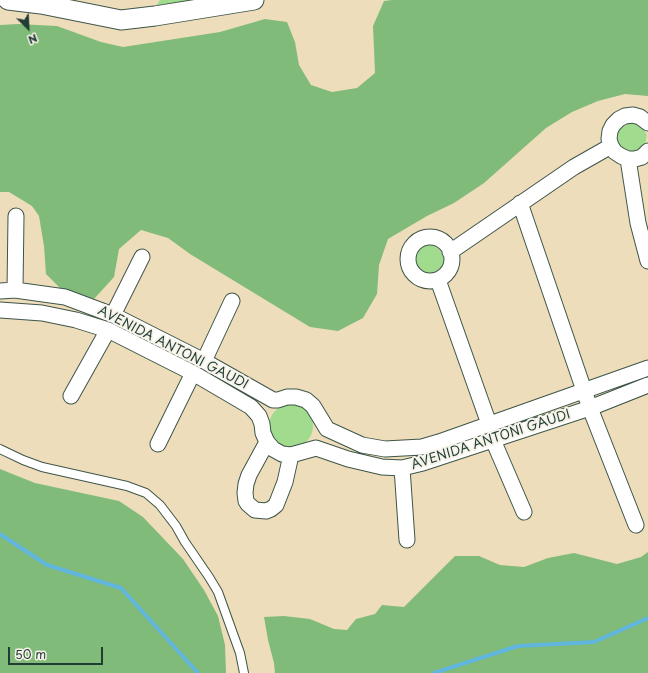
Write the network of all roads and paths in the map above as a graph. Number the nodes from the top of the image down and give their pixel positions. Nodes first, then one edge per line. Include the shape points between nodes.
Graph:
1 (8, 0) edge
2 (254, 0) edge
3 (42, 2) edge
4 (648, 123) edge
5 (611, 146) junction
6 (648, 151) edge
7 (628, 159) junction
8 (520, 203) junction
9 (16, 216) dead end
10 (450, 252) junction
11 (142, 257) dead end
12 (648, 261) edge
13 (438, 280) junction
14 (7, 290) edge
15 (232, 301) dead end
16 (0, 310) edge
17 (113, 315) junction
18 (108, 330) junction
19 (204, 361) junction
20 (648, 368) edge
21 (193, 373) junction
22 (648, 385) edge
23 (584, 391) junction
24 (71, 396) dead end
25 (590, 408) junction
26 (489, 424) junction
27 (493, 440) junction
28 (267, 442) junction
29 (158, 444) dead end
30 (0, 448) edge
31 (291, 455) junction
32 (402, 468) junction
33 (524, 512) dead end
34 (636, 525) dead end
35 (407, 540) dead end
36 (244, 673) edge

1 - 3 street
2 - 3 street via 121,20
4 - 5 street via 632,115 618,119 610,131
5 - 7 street via 615,152
5 - 8 street
6 - 7 street via 642,157
7 - 12 street via 638,223
8 - 10 street
8 - 23 street
9 - 14 street
10 - 13 street via 452,258 448,271
10 - 13 street via 442,241 428,238 416,242 408,254 409,268 418,278 424,281
11 - 17 street
13 - 26 street
14 - 17 street, AVENIDA ANTONI GAUDI via 65,297
15 - 19 street
16 - 18 street, AVENIDA ANTONI GAUDI via 42,313
17 - 19 street, AVENIDA ANTONI GAUDI
18 - 21 street, AVENIDA ANTONI GAUDI
18 - 24 street
19 - 26 street, AVENIDA ANTONI GAUDI via 273,400 296,397 306,400 327,428 362,445 385,449 422,447
20 - 23 street, AVENIDA ANTONI GAUDI
21 - 28 street, AVENIDA ANTONI GAUDI via 251,407 259,416
21 - 29 street
22 - 25 street, AVENIDA ANTONI GAUDI
23 - 25 street
23 - 26 street, AVENIDA ANTONI GAUDI
25 - 27 street, AVENIDA ANTONI GAUDI
25 - 34 street
27 - 32 street, AVENIDA ANTONI GAUDI
27 - 33 street
28 - 31 street via 282,454
28 - 31 street via 246,484 246,501 255,510 271,509 276,505 285,482
30 - 36 lane via 42,467 127,486 146,493 160,505 218,592 240,653
31 - 32 street, AVENIDA ANTONI GAUDI via 316,448 382,467
32 - 35 street

